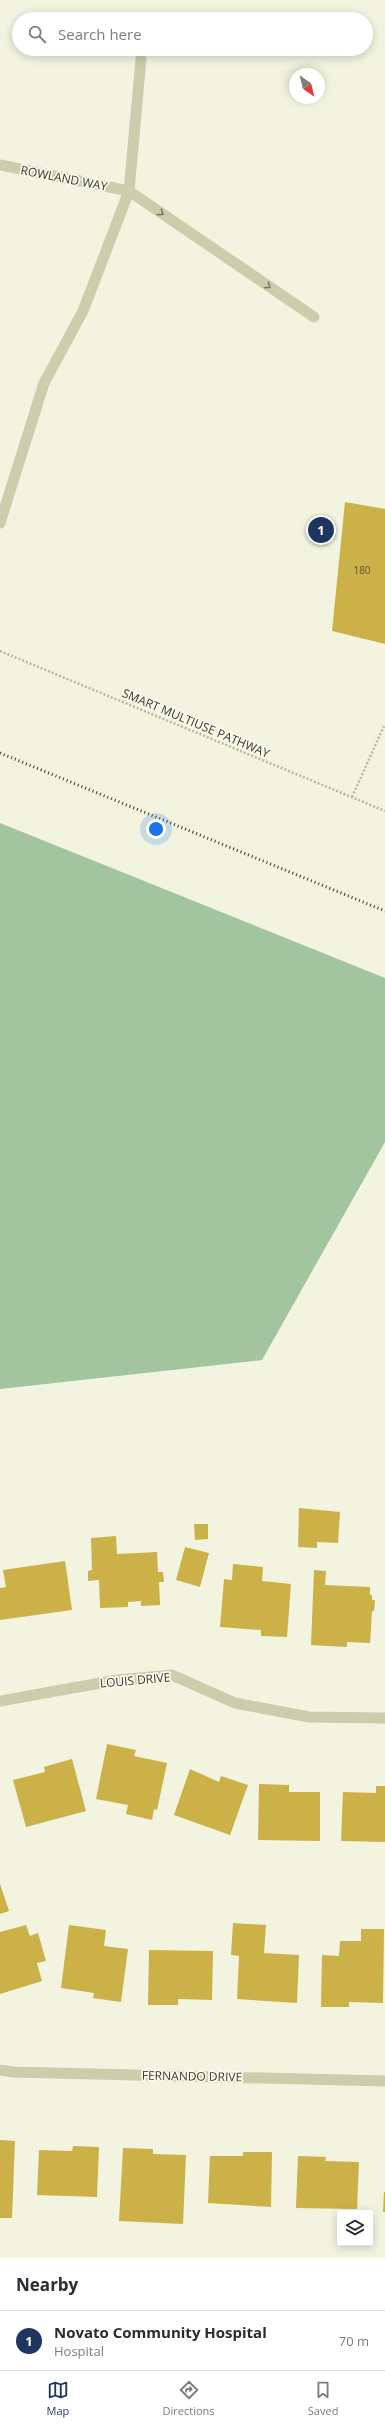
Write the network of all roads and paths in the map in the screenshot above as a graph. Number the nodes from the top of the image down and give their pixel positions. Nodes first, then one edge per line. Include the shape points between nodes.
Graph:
1 (141, 59) dead end
2 (0, 165) edge
3 (129, 190) junction
4 (314, 317) dead end
5 (0, 523) edge
6 (0, 651) edge
7 (384, 726) edge
8 (352, 797) junction
9 (385, 811) edge
10 (0, 1701) edge
11 (385, 1718) edge
12 (0, 2070) edge
13 (385, 2081) edge

1 - 3 street
2 - 3 street, ROWLAND WAY
3 -> 4 street
3 - 5 street via 83,311 44,383
6 - 8 path, SMART MULTIUSE PATHWAY
7 - 8 path
8 - 9 path, SMART MULTIUSE PATHWAY
10 - 11 street, LOUIS DRIVE via 117,1680 172,1675 235,1703 309,1717
12 - 13 street, FERNANDO DRIVE

